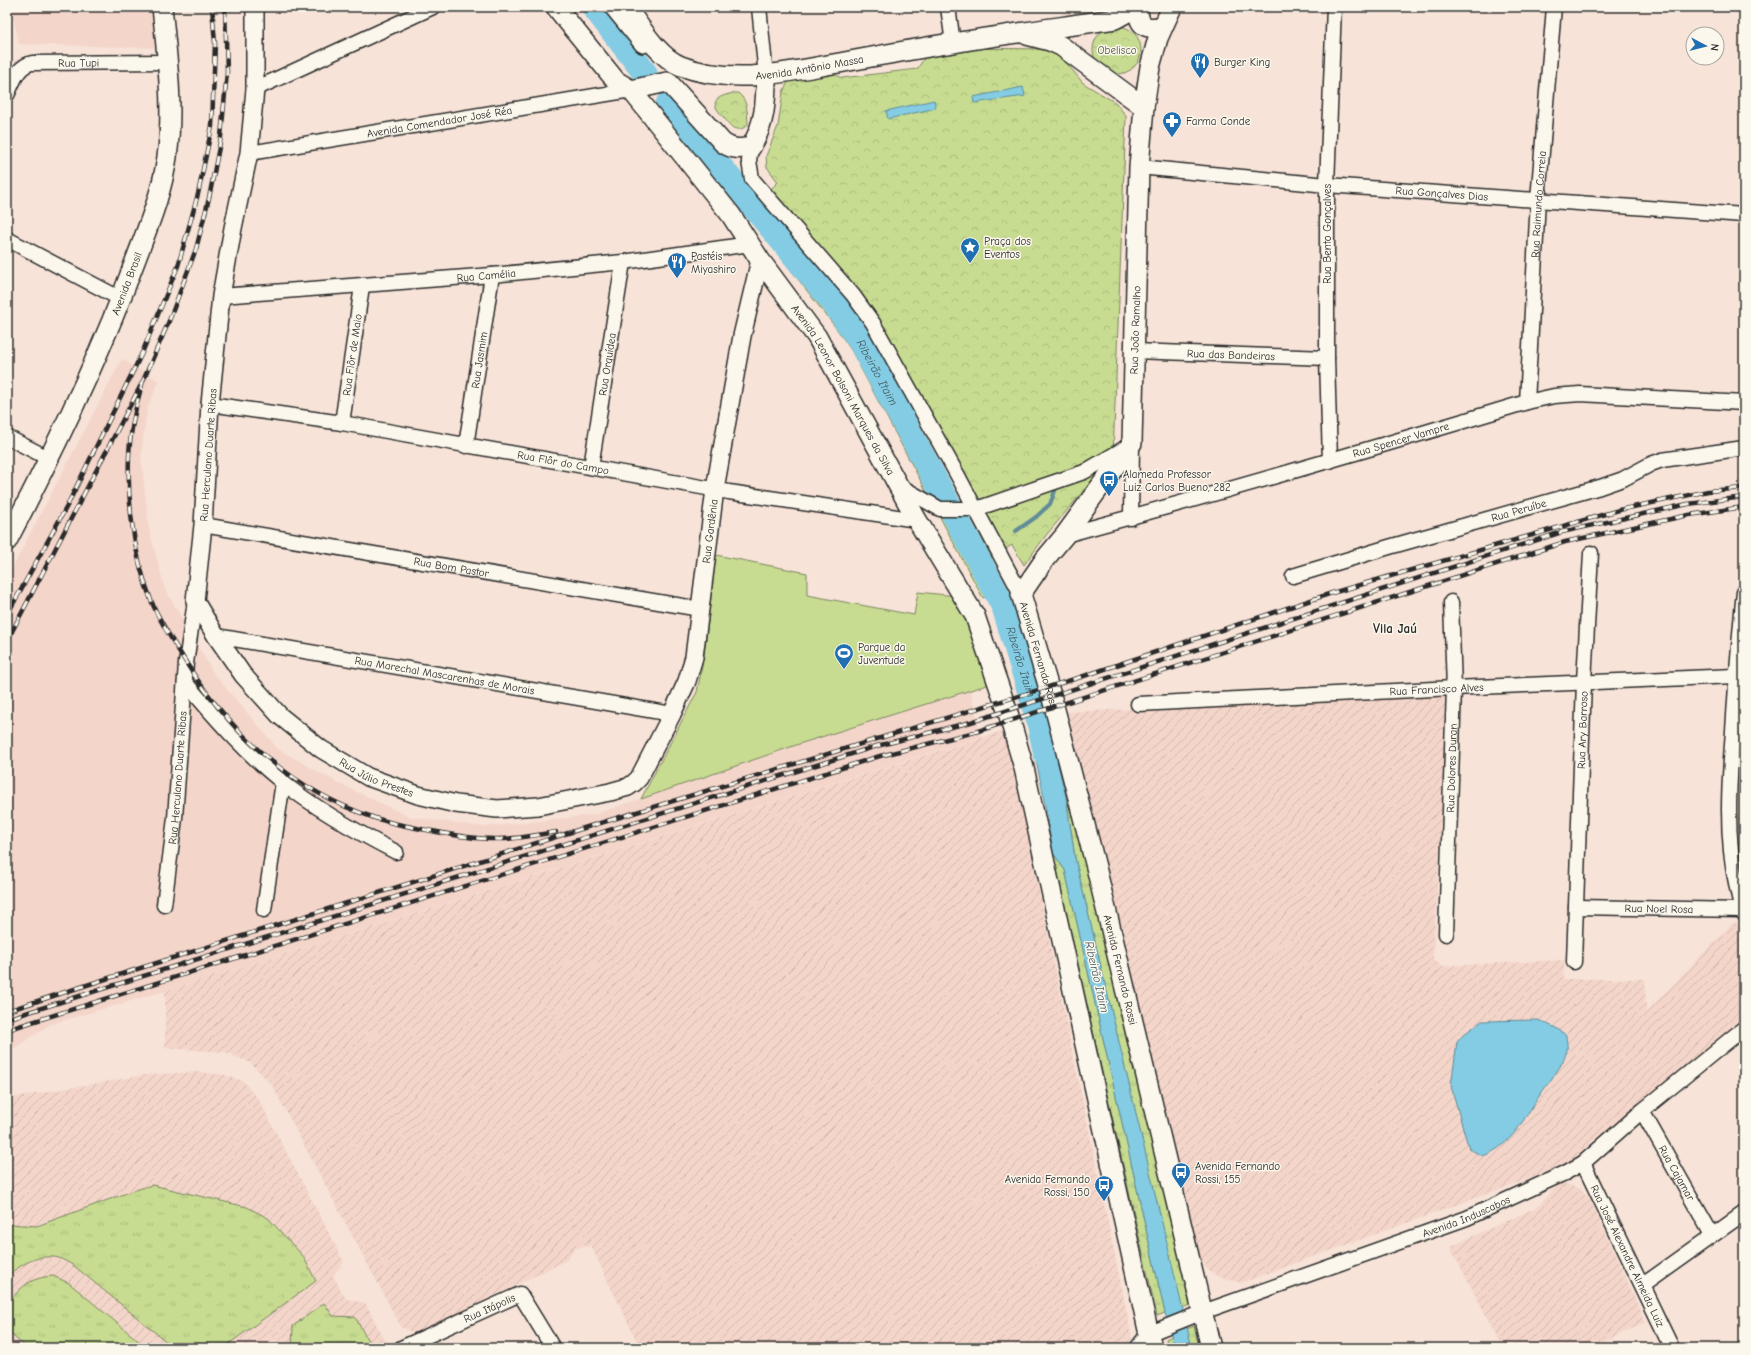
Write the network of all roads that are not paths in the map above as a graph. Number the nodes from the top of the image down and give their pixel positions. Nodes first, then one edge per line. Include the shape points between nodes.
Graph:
1 (162, 7) edge
2 (255, 7) edge
3 (433, 7) edge
4 (556, 7) edge
5 (567, 7) edge
6 (613, 7) edge
7 (626, 7) edge
8 (759, 7) edge
9 (948, 7) edge
10 (1137, 7) edge
11 (1172, 7) edge
12 (1334, 7) edge
13 (1554, 7) edge
14 (1161, 32) junction
15 (1019, 34) junction
16 (953, 43) junction
17 (168, 62) junction
18 (680, 65) junction
19 (766, 76) junction
20 (255, 89) junction
21 (639, 89) junction
22 (7, 95) edge
23 (1144, 107) junction
24 (751, 147) junction
25 (249, 153) junction
26 (1139, 167) junction
27 (1327, 185) junction
28 (1538, 200) junction
29 (1744, 214) edge
30 (7, 239) edge
31 (750, 244) junction
32 (760, 260) junction
33 (623, 262) junction
34 (492, 274) junction
35 (362, 286) junction
36 (221, 296) junction
37 (121, 299) junction
38 (1134, 351) junction
39 (1327, 358) junction
40 (1527, 402) junction
41 (1744, 402) edge
42 (210, 404) junction
43 (342, 423) junction
44 (7, 437) edge
45 (1132, 444) junction
46 (466, 446) junction
47 (1744, 448) edge
48 (50, 459) junction
49 (1330, 461) junction
50 (591, 467) junction
51 (898, 485) junction
52 (715, 489) junction
53 (976, 509) junction
54 (1131, 518) junction
55 (917, 520) junction
56 (203, 525) junction
57 (1065, 535) junction
58 (7, 541) edge
59 (1591, 553) dead end
60 (1293, 576) dead end
61 (1744, 592) edge
62 (1021, 594) junction
63 (195, 601) junction
64 (1451, 602) dead end
65 (700, 609) junction
66 (216, 636) junction
67 (1735, 676) junction
68 (185, 682) junction
69 (1584, 682) junction
70 (1454, 688) junction
71 (1138, 704) dead end
72 (672, 714) junction
73 (1738, 733) edge
74 (283, 782) junction
75 (628, 787) joint
76 (396, 852) dead end
77 (164, 905) dead end
78 (1576, 907) junction
79 (264, 910) dead end
80 (1743, 912) edge
81 (1446, 934) dead end
82 (1574, 962) dead end
83 (1744, 1028) edge
84 (1642, 1111) junction
85 (1583, 1163) junction
86 (1744, 1213) edge
87 (1712, 1235) junction
88 (1643, 1285) junction
89 (1199, 1314) junction
90 (1149, 1340) edge
91 (401, 1348) edge
92 (553, 1348) edge
93 (1211, 1348) edge
94 (1672, 1348) edge

1 - 17 main road, Avenida Brasil
2 - 20 street, Rua Herculano Duarte Ribas
3 - 20 street
4 - 21 main road, Avenida Leonor Bolsoni Marques da Silva via 616,81
5 - 21 street, Avenida Leonor Bolsoni Marques da Silva
6 - 18 street via 641,43 654,55 664,62
7 - 18 main road, Avenida Antônio Massa via 656,47
8 - 19 street
9 - 16 street
10 - 14 main road via 1138,17 1144,26
10 - 15 main road, Avenida Antônio Massa via 1115,19
11 - 14 main road
12 - 27 street, Rua Bento Gonçalves
13 - 28 street, Rua Raimundo Correia
14 - 23 main road, Rua João Ramalho via 1150,67
15 - 16 main road, Avenida Antônio Massa
15 - 23 main road, Avenida Antônio Massa via 1061,46
16 - 19 main road, Avenida Antônio Massa
17 - 22 street, Rua Tupi via 24,64
17 - 37 main road, Avenida Brasil via 167,158 156,205
18 - 19 main road, Avenida Antônio Massa via 709,75
19 - 24 main road via 764,115
20 - 25 street, Rua Herculano Duarte Ribas
21 - 24 main road via 667,82 723,143 731,148
21 - 25 street, Avenida Comendador José Réa
21 - 31 main road, Avenida Leonor Bolsoni Marques da Silva
23 - 26 main road, Rua João Ramalho
24 - 53 street via 749,161 752,179 853,295 873,323
25 - 36 street, Rua Herculano Duarte Ribas
26 - 27 street, Rua Gonçalves Dias
26 - 38 main road, Rua João Ramalho
27 - 28 street, Rua Gonçalves Dias
27 - 39 street, Rua Bento Gonçalves
28 - 29 street, Rua Gonçalves Dias
28 - 40 street, Rua Raimundo Correia
30 - 37 street
31 - 32 main road, Avenida Leonor Bolsoni Marques da Silva
31 - 33 street, Rua Camélia
32 - 51 main road, Avenida Leonor Bolsoni Marques da Silva via 817,337
32 - 52 street, Rua Gardênia via 742,336
33 - 34 street, Rua Camélia
33 - 50 street, Rua Orquídea
34 - 35 street, Rua Camélia
34 - 46 street, Rua Jasmim
35 - 36 street, Rua Camélia
35 - 43 street, Rua Flôr de Maio
36 - 42 street, Rua Herculano Duarte Ribas
37 - 48 main road, Avenida Brasil
38 - 39 street, Rua das Bandeiras
38 - 45 main road, Rua João Ramalho
39 - 49 street, Rua Bento Gonçalves
40 - 41 street, Rua Spencer Vampre via 1580,394
40 - 49 street, Rua Spencer Vampre
42 - 43 street, Rua Flôr do Campo
42 - 56 street, Rua Herculano Duarte Ribas
43 - 46 street, Rua Flôr do Campo
44 - 48 street
45 - 53 street via 1084,472
45 - 54 street
45 - 57 main road
46 - 50 street, Rua Flôr do Campo
47 - 60 street, Rua Peruíbe via 1662,460 1623,479
48 - 58 main road, Avenida Brasil
49 - 54 street, Rua Spencer Vampre
50 - 52 street, Rua Flôr do Campo
51 - 53 street via 940,509
51 - 55 main road, Avenida Leonor Bolsoni Marques da Silva
52 - 55 street, Rua Flôr do Campo
52 - 65 street, Rua Gardênia
53 - 62 street
54 - 57 street, Rua Spencer Vampre
55 - 90 main road, Avenida Leonor Bolsoni Marques da Silva via 975,616 1009,716 1027,784
56 - 63 street, Rua Herculano Duarte Ribas
56 - 65 street, Rua Bom Pastor
57 - 62 main road
59 - 69 street, Rua Ary Barroso
61 - 67 street
62 - 89 main road, Avenida Fernando Rossi via 1096,867
63 - 66 street, Rua Júlio Prestes
63 - 68 street, Rua Herculano Duarte Ribas
64 - 70 street, Rua Dolores Duran
65 - 72 street, Rua Gardênia via 694,656 687,681
66 - 72 street, Rua Marechal Mascarenhas de Morais
66 - 75 street, Rua Júlio Prestes via 243,675 280,716 315,744 368,777 418,795 456,804 497,809 538,806
67 - 69 street, Rua Francisco Alves
67 - 73 street
68 - 74 street via 215,718
68 - 77 street, Rua Herculano Duarte Ribas via 175,818
69 - 70 street, Rua Francisco Alves
69 - 78 street, Rua Ary Barroso
70 - 71 street, Rua Francisco Alves
70 - 81 street, Rua Dolores Duran
72 - 75 street, Rua Gardênia via 640,778
73 - 80 street via 1729,776 1729,821 1731,855
74 - 76 street via 335,818
74 - 79 street
78 - 80 street, Rua Noel Rosa
78 - 82 street, Rua Ary Barroso
83 - 84 street, Avenida Induscabos
84 - 85 street, Avenida Induscabos
84 - 87 street, Rua Cajamar
85 - 88 street, Rua José Alexandre Almeida Luiz
85 - 89 street, Avenida Induscabos via 1466,1218
86 - 87 street
87 - 88 street
88 - 94 street, Rua José Alexandre Almeida Luiz
89 - 90 street, Avenida Induscabos
89 - 93 main road, Avenida Fernando Rossi
91 - 92 street, Rua Itápolis via 520,1294

